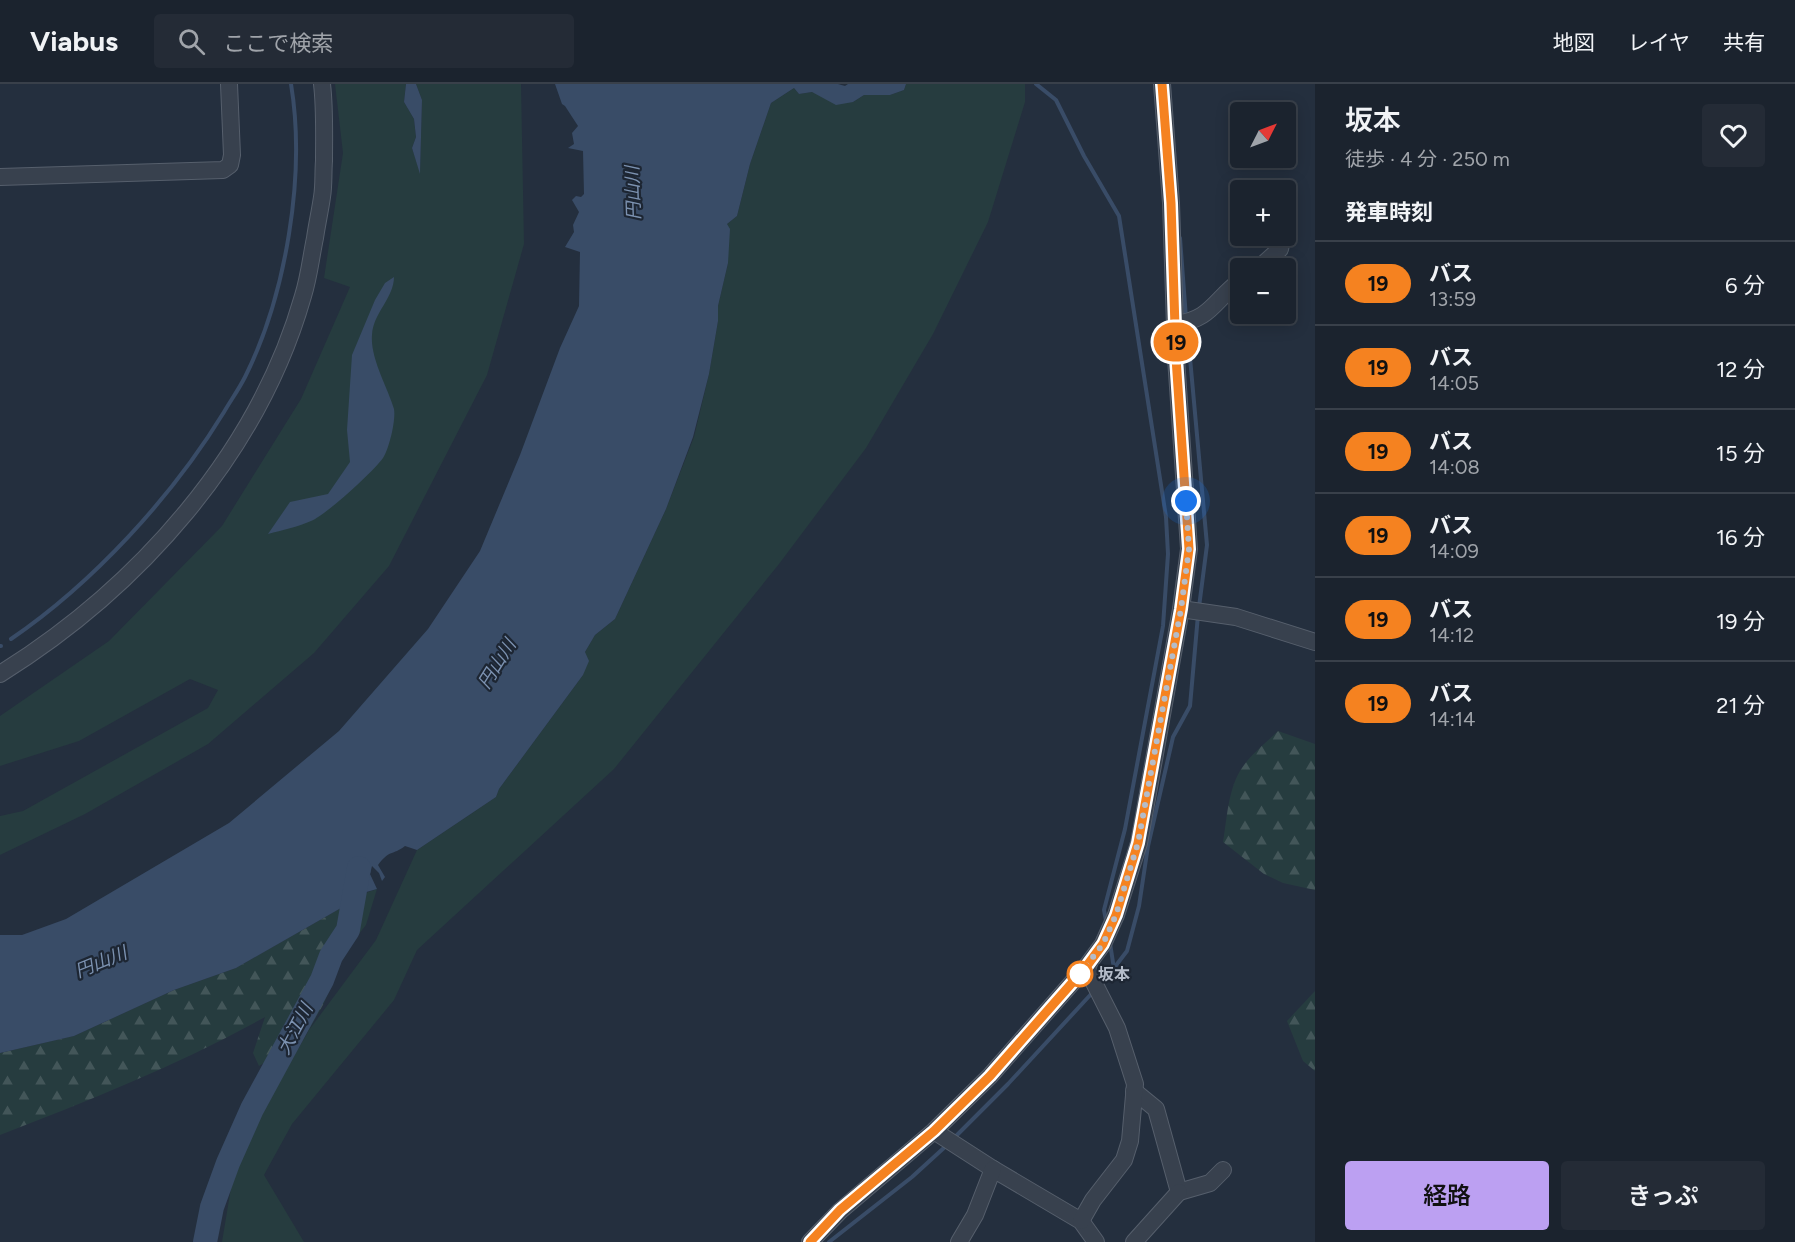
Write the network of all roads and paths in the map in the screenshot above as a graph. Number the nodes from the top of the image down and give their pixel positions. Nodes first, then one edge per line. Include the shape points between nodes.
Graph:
1 (230, 84) edge
2 (322, 84) edge
3 (1162, 84) edge
4 (0, 177) edge
5 (1281, 246) edge
6 (1270, 258) edge
7 (1230, 291) edge
8 (1175, 324) junction
9 (1181, 609) junction
10 (1315, 642) edge
11 (0, 674) edge
12 (1086, 967) junction
13 (1134, 1091) junction
14 (934, 1131) junction
15 (993, 1169) junction
16 (1223, 1170) dead end
17 (1179, 1192) junction
18 (1081, 1221) junction
19 (810, 1242) edge
20 (959, 1242) edge
21 (1096, 1242) edge
22 (1134, 1242) edge

1 - 4 street via 232,155 230,165 223,170
2 - 11 street via 323,195 304,294 272,378 242,435 180,520 152,550 78,619
3 - 8 street
5 - 6 street
7 - 8 street via 1208,312 1191,322
8 - 9 street via 1189,549
9 - 10 street via 1236,617
9 - 12 street via 1138,843 1116,915 1103,944
12 - 13 street via 1117,1028
12 - 14 street via 990,1076
13 - 17 street via 1156,1109
13 - 18 street via 1130,1142 1124,1160
14 - 15 street
14 - 19 street via 840,1210
15 - 18 street
15 - 20 street via 975,1215
16 - 17 street via 1210,1183
17 - 22 street
18 - 21 street

